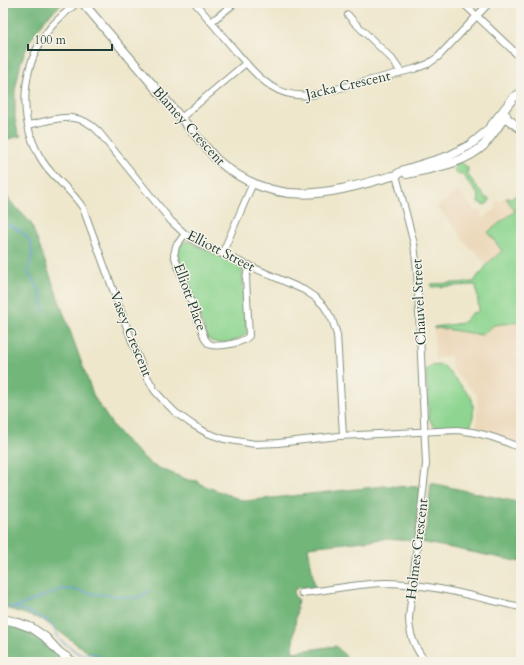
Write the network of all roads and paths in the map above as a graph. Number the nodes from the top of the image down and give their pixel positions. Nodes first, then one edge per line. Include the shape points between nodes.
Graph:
1 (77, 3) edge
2 (83, 3) edge
3 (195, 3) edge
4 (235, 3) edge
5 (463, 3) edge
6 (489, 3) edge
7 (348, 15) dead end
8 (477, 16) junction
9 (212, 22) junction
10 (521, 58) edge
11 (246, 63) junction
12 (401, 72) junction
13 (521, 93) edge
14 (505, 114) junction
15 (181, 118) junction
16 (521, 123) edge
17 (28, 125) junction
18 (521, 128) edge
19 (481, 141) junction
20 (452, 157) junction
21 (396, 175) junction
22 (253, 183) junction
23 (186, 234) junction
24 (222, 254) junction
25 (248, 265) junction
26 (425, 432) junction
27 (343, 435) junction
28 (521, 448) edge
29 (412, 585) junction
30 (302, 593) dead end
31 (521, 607) edge
32 (3, 619) edge
33 (73, 662) edge
34 (426, 662) edge

1 - 17 street, Vasey Crescent via 50,29 32,61 25,92
2 - 15 street, Blamey Crescent
3 - 9 street, Jacka Crescent
4 - 9 street
5 - 8 street
6 - 8 street, Jacka Crescent
7 - 12 street
8 - 10 street
8 - 12 street, Jacka Crescent via 435,59 421,67
9 - 11 street, Jacka Crescent
11 - 12 street, Jacka Crescent via 269,86 281,92 297,95 317,94
11 - 15 street
13 - 14 street, Blamey Crescent
14 - 16 street
14 - 18 street
14 - 19 street, Blamey Crescent
15 - 22 street, Blamey Crescent via 219,161
17 - 23 street, Elliott Street via 68,117 79,118 89,123 171,221
17 - 27 street, Vasey Crescent via 33,143 44,164 83,208 141,365 154,388 170,408 201,430 240,443 267,444
19 - 20 street, Blamey Crescent
19 - 20 street, Blamey Crescent via 463,158
20 - 21 street, Blamey Crescent via 432,165 407,169
21 - 22 street, Blamey Crescent via 316,194 282,193
21 - 26 street, Chauvel Street via 416,255
22 - 24 street
23 - 24 street, Elliott Street
23 - 25 street, Elliott Place via 176,246 174,254 205,339 210,344 239,342 249,336 246,278
24 - 25 street, Elliott Street
25 - 27 street, Elliott Street via 308,293 321,303 331,317 338,341
26 - 27 street, Vasey Crescent
26 - 28 street, Vasey Crescent via 473,431
26 - 29 street, Holmes Crescent via 426,476
29 - 30 street via 377,584
29 - 31 street
29 - 34 street, Holmes Crescent via 409,628 415,645
32 - 33 street via 32,628

